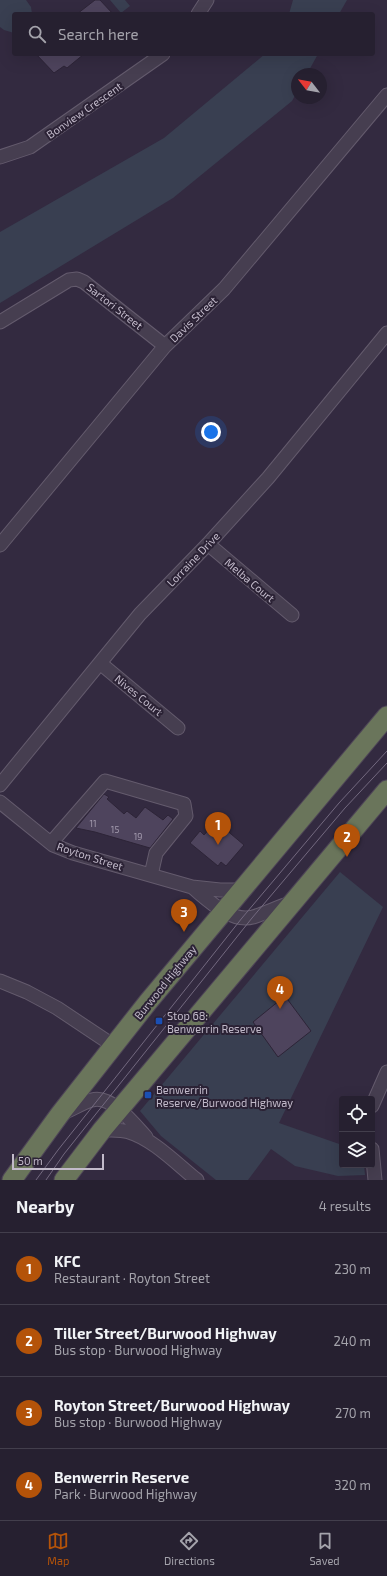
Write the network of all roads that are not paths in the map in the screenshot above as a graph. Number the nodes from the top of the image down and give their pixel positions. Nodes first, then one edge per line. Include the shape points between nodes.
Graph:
1 (207, 0) edge
2 (199, 12) edge
3 (160, 56) edge
4 (387, 94) edge
5 (0, 157) edge
6 (0, 322) edge
7 (387, 333) edge
8 (165, 346) junction
9 (208, 544) junction
10 (0, 545) edge
11 (292, 615) dead end
12 (100, 663) junction
13 (387, 716) edge
14 (178, 728) dead end
15 (0, 785) edge
16 (387, 790) edge
17 (0, 802) edge
18 (51, 843) junction
19 (151, 875) junction
20 (192, 887) junction
21 (241, 890) junction
22 (291, 903) junction
23 (222, 912) junction
24 (0, 981) edge
25 (114, 1046) junction
26 (387, 1072) edge
27 (375, 1099) edge
28 (119, 1109) junction
29 (60, 1114) junction
30 (102, 1130) junction
31 (151, 1143) junction
32 (374, 1168) edge
33 (12, 1180) edge
34 (64, 1180) edge
35 (197, 1180) edge
36 (375, 1180) edge

1 - 2 street
3 - 5 street, Bonview Crescent via 30,147
4 - 8 street, Davis Street via 224,289
6 - 8 street, Sartori Street via 69,280 76,279 84,282
7 - 9 street, Lorraine Drive via 268,478
8 - 10 street, Davis Street
9 - 11 street, Melba Court
9 - 12 street, Lorraine Drive via 140,614
12 - 14 street, Nives Court
12 - 15 street, Lorraine Drive
13 - 21 highway, Burwood Highway
16 - 22 highway
17 - 18 street, Royton Street
18 - 19 street, Royton Street via 73,853
18 - 19 street via 105,781 184,804 186,816 156,853
19 - 20 street, Royton Street
20 - 21 street, Royton Street
20 - 23 street, Royton Street
21 - 23 highway, Burwood Highway
22 - 23 street, Royton Street via 252,918
22 - 28 highway
23 - 25 highway, Burwood Highway
24 - 25 street via 56,1008
25 - 29 highway, Burwood Highway
26 - 27 street
28 - 29 street via 98,1099
28 - 30 highway
28 - 31 street
29 - 33 highway, Burwood Highway
30 - 31 street via 128,1131
30 - 34 highway
31 - 35 street
32 - 36 street

